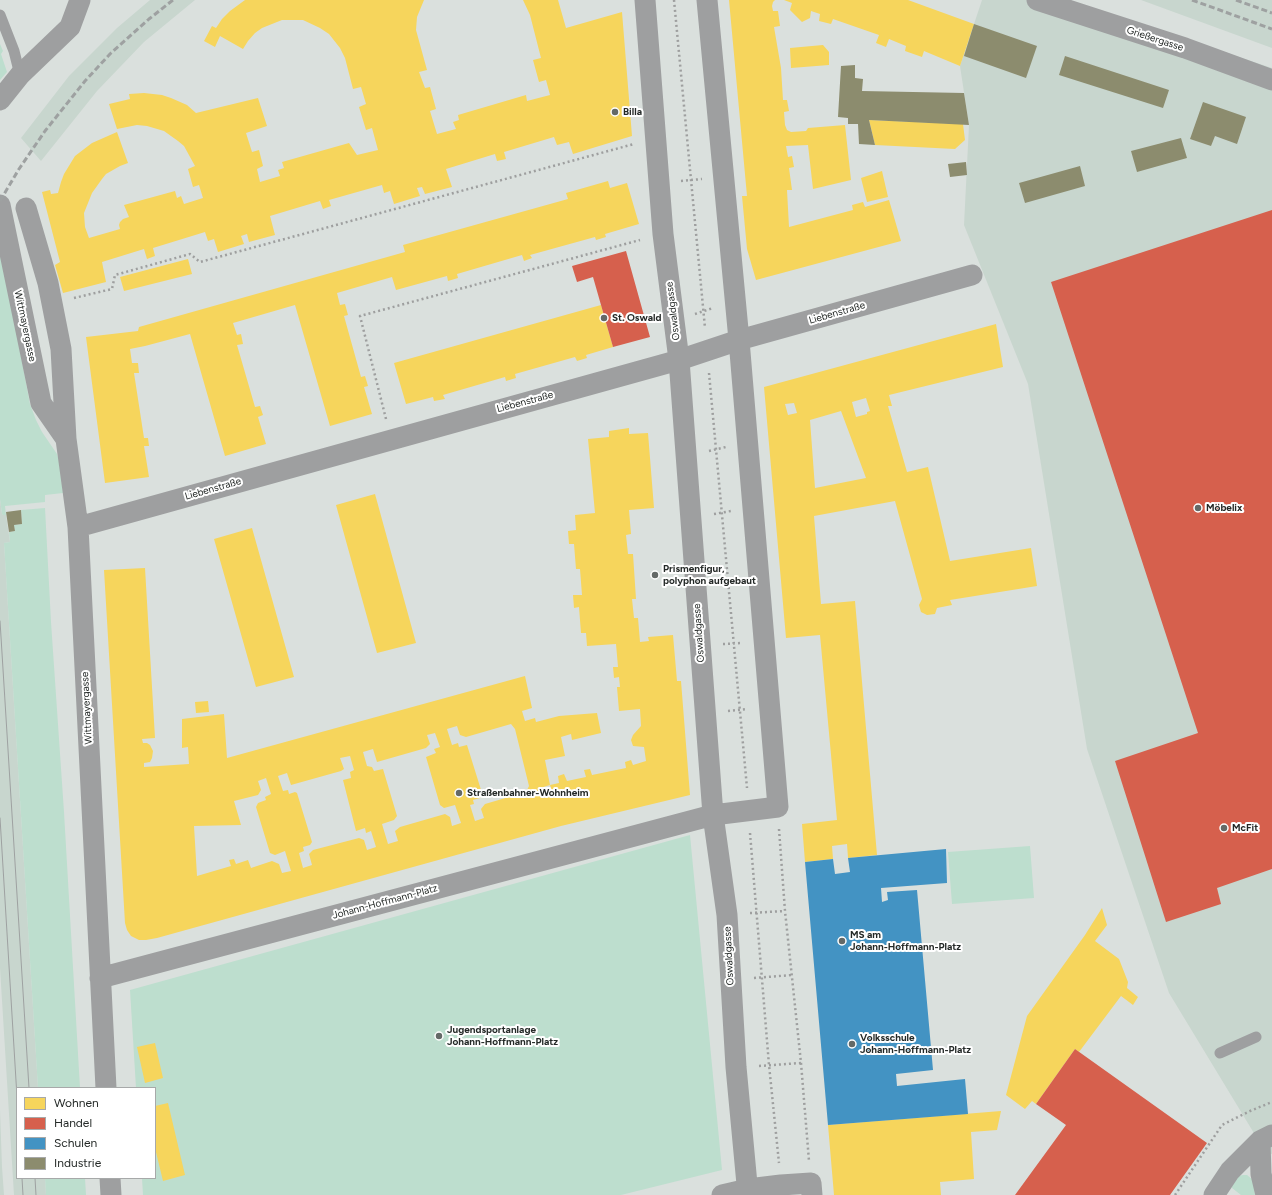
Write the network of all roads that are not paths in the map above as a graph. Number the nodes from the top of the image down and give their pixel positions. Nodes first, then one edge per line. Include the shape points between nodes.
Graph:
1 (80, 0) edge
2 (645, 0) edge
3 (707, 0) edge
4 (1037, 0) edge
5 (0, 15) edge
6 (20, 75) junction
7 (1272, 80) edge
8 (0, 100) edge
9 (0, 205) edge
10 (26, 208) dead end
11 (972, 274) dead end
12 (739, 340) junction
13 (679, 360) junction
14 (66, 439) junction
15 (78, 526) junction
16 (713, 815) junction
17 (100, 978) junction
18 (1256, 1037) dead end
19 (1220, 1053) dead end
20 (106, 1087) edge
21 (1266, 1138) edge
22 (110, 1179) edge
23 (811, 1189) edge
24 (748, 1192) edge
25 (111, 1195) edge
26 (722, 1195) edge
27 (1214, 1195) edge
28 (1266, 1195) edge

1 - 6 street via 70,28
2 - 13 street, Oswaldgasse via 663,234
3 - 12 street
4 - 7 street, Grießergasse via 1185,48
5 - 6 lane via 14,50
6 - 8 street
9 - 14 street, Wittmayergasse via 41,403
10 - 14 street, Wittmayergasse via 48,283 61,349
11 - 12 street, Liebenstraße
12 - 13 street, Liebenstraße
12 - 16 street, Johann-Hoffmann-Platz via 778,807
13 - 15 street, Liebenstraße
13 - 16 street, Oswaldgasse
14 - 15 street, Wittmayergasse
15 - 17 street, Wittmayergasse
16 - 17 street, Johann-Hoffmann-Platz
16 - 24 street, Oswaldgasse via 727,915 736,1067
17 - 20 street
18 - 19 lane
21 - 27 street via 1230,1171
21 - 28 street via 1261,1174
22 - 25 street
23 - 24 street via 781,1185
24 - 26 street

